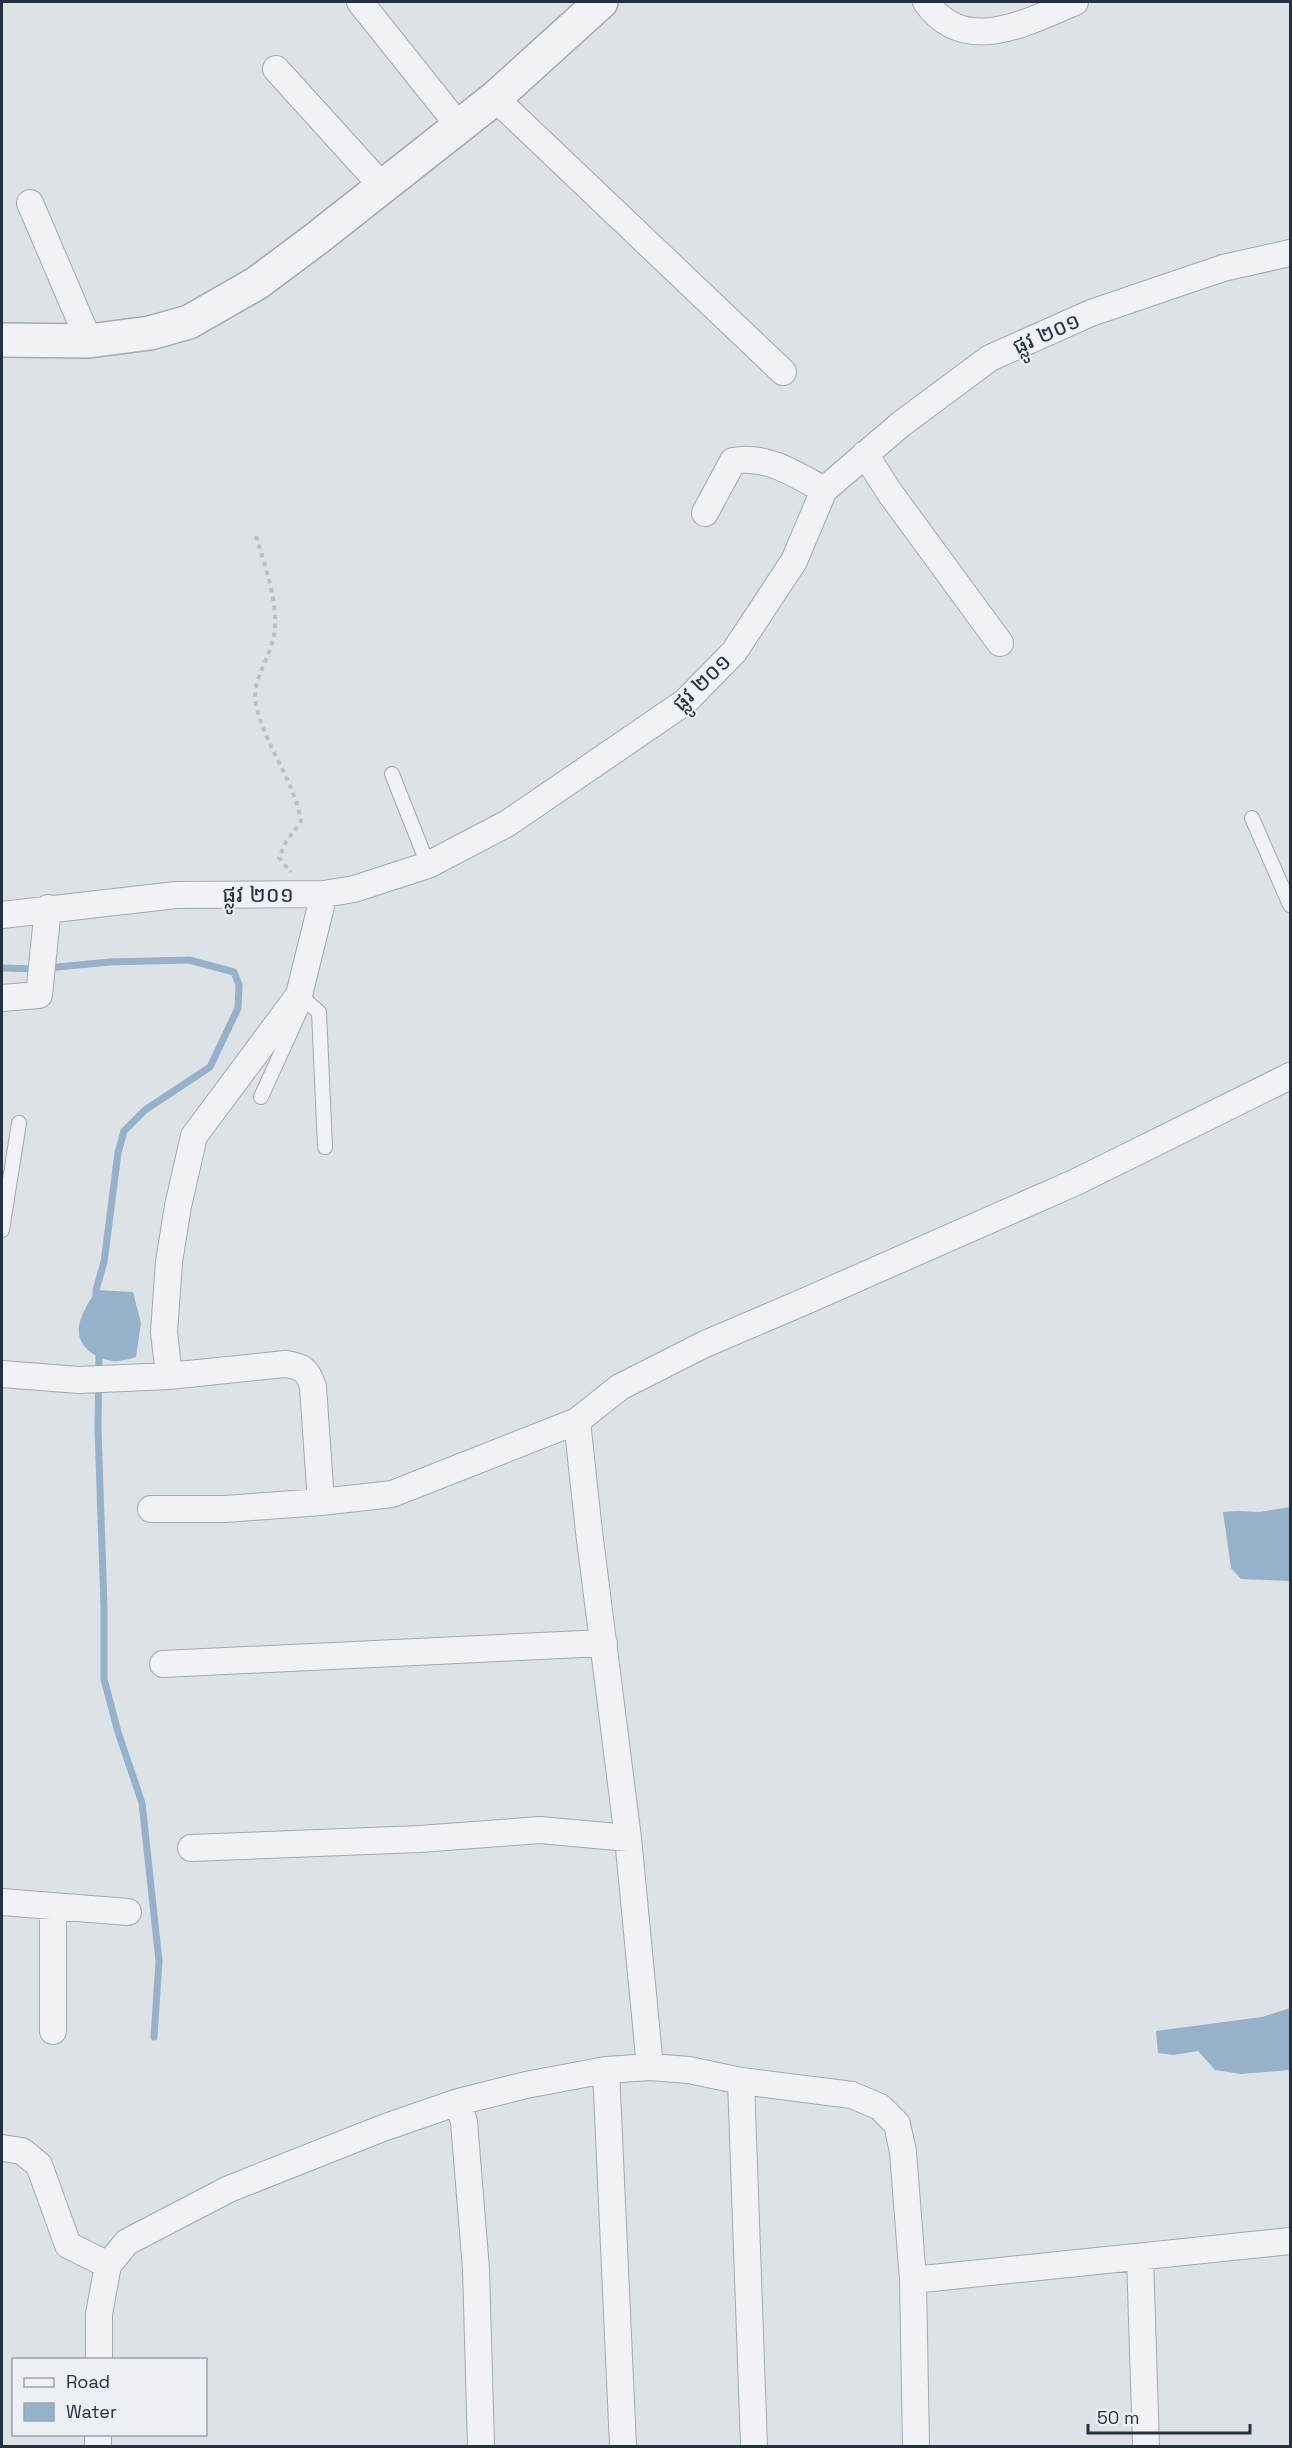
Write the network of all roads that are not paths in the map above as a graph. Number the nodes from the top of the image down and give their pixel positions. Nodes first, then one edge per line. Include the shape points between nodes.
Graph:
1 (360, 2) edge
2 (601, 2) edge
3 (926, 2) edge
4 (1075, 2) edge
5 (276, 69) dead end
6 (495, 98) junction
7 (459, 126) junction
8 (383, 187) junction
9 (30, 203) dead end
10 (1290, 253) edge
11 (2, 340) edge
12 (89, 341) junction
13 (783, 372) dead end
14 (865, 454) junction
15 (824, 490) junction
16 (705, 513) dead end
17 (1000, 643) dead end
18 (393, 774) dead end
19 (1252, 818) dead end
20 (428, 865) junction
21 (315, 894) junction
22 (1290, 905) edge
23 (48, 908) junction
24 (2, 915) edge
25 (2, 998) edge
26 (302, 998) junction
27 (1290, 1076) edge
28 (261, 1097) dead end
29 (18, 1124) dead end
30 (325, 1147) dead end
31 (2, 1230) edge
32 (2, 1374) edge
33 (168, 1376) junction
34 (577, 1420) junction
35 (321, 1502) junction
36 (151, 1509) dead end
37 (604, 1643) junction
38 (163, 1664) dead end
39 (628, 1838) junction
40 (191, 1848) dead end
41 (2, 1902) edge
42 (53, 1907) junction
43 (128, 1912) dead end
44 (53, 2031) dead end
45 (650, 2067) junction
46 (606, 2070) junction
47 (741, 2081) junction
48 (458, 2102) junction
49 (2, 2148) edge
50 (1290, 2241) edge
51 (1140, 2257) junction
52 (108, 2265) junction
53 (912, 2280) junction
54 (99, 2358) edge
55 (481, 2446) edge
56 (622, 2446) edge
57 (754, 2446) edge
58 (916, 2446) edge
59 (1146, 2446) edge

1 - 7 street
2 - 6 street
3 - 4 street via 945,22 987,32 1008,29
5 - 8 street
6 - 7 street
6 - 13 street
7 - 8 street
8 - 12 street via 257,283 189,322 150,333
9 - 12 street
10 - 14 street, ផ្លូវ ២០១ via 1223,268 1091,313 990,358
11 - 12 street
14 - 15 street, ផ្លូវ ២០១
14 - 17 street
15 - 16 street via 782,467 744,458 733,461
15 - 20 street, ផ្លូវ ២០១ via 794,561 734,652 685,702 508,823
18 - 20 lane
19 - 22 lane
20 - 21 street, ផ្លូវ ២០១ via 354,889
21 - 23 street, ផ្លូវ ២០១ via 176,895
21 - 26 street
23 - 24 street, ផ្លូវ ២០១
23 - 25 street via 39,995
26 - 28 lane
26 - 30 lane via 320,1012
26 - 33 street via 194,1136 169,1262 164,1332
27 - 34 street via 1076,1182 705,1344 620,1387
29 - 31 lane
32 - 33 street via 84,1380
33 - 35 street via 285,1364 303,1367 313,1387
34 - 35 street via 392,1494
34 - 37 street
35 - 36 street via 225,1509
37 - 38 street
37 - 39 street
39 - 40 street via 540,1830
39 - 45 street
41 - 42 street
42 - 43 street
42 - 44 street
45 - 46 street
45 - 47 street
46 - 48 street
46 - 56 street
47 - 53 street via 852,2095 880,2107 897,2124 903,2152
47 - 57 street
48 - 52 street via 230,2189 127,2242
48 - 55 street via 464,2122 476,2270
49 - 52 street via 22,2151 39,2165 68,2246
50 - 51 street
51 - 53 street
51 - 59 street
52 - 54 street via 99,2314
53 - 58 street

